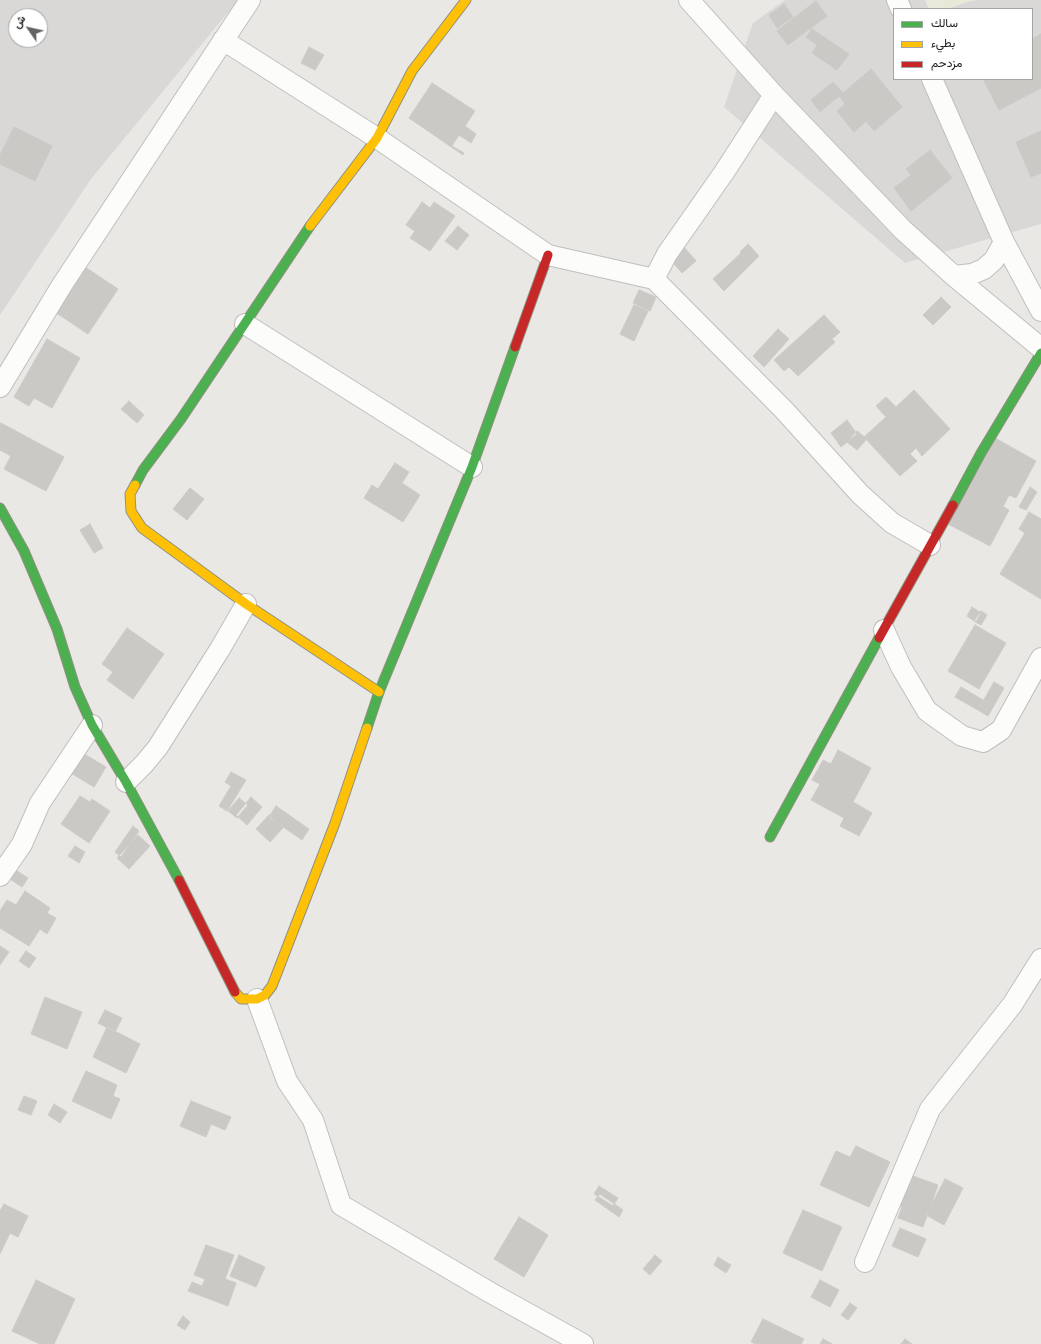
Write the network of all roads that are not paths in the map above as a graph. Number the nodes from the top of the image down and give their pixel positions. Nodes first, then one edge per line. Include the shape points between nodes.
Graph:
1 (250, 0) edge
2 (466, 0) edge
3 (689, 0) edge
4 (223, 40) junction
5 (932, 80) edge
6 (774, 95) junction
7 (376, 138) junction
8 (1004, 242) junction
9 (548, 255) junction
10 (954, 276) junction
11 (654, 279) junction
12 (1041, 311) edge
13 (245, 324) junction
14 (1041, 348) edge
15 (1041, 353) edge
16 (0, 387) edge
17 (472, 467) junction
18 (0, 508) edge
19 (930, 545) junction
20 (246, 604) junction
21 (884, 630) junction
22 (1041, 658) edge
23 (379, 692) junction
24 (92, 725) junction
25 (126, 782) junction
26 (770, 837) dead end
27 (0, 876) edge
28 (1041, 959) edge
29 (257, 999) junction
30 (865, 1262) dead end
31 (583, 1344) edge

1 - 4 street
2 - 7 street via 412,71
3 - 6 street
4 - 7 street
4 - 16 street via 62,285
5 - 8 street
6 - 10 street via 903,230
6 - 11 street via 667,254
7 - 9 street
7 - 13 street via 312,224
8 - 10 street via 994,260 984,269 972,274
8 - 12 street
9 - 11 street
9 - 17 street
10 - 14 street
11 - 19 street via 784,410 860,494 892,523
13 - 17 street
13 - 20 street via 143,470 130,494 131,511 142,528
15 - 19 street
17 - 23 street
18 - 24 street via 30,565 57,629 76,687
19 - 21 street
20 - 23 street
20 - 25 street via 158,747
21 - 22 street via 901,667 927,711 962,736 983,742 1001,730
21 - 26 street
23 - 29 street via 335,823 272,986 265,995
24 - 25 street
24 - 27 street via 40,803 22,844
25 - 29 street via 236,994 241,999
28 - 30 street via 1012,1006 930,1109
29 - 31 street via 287,1081 313,1120 341,1205

